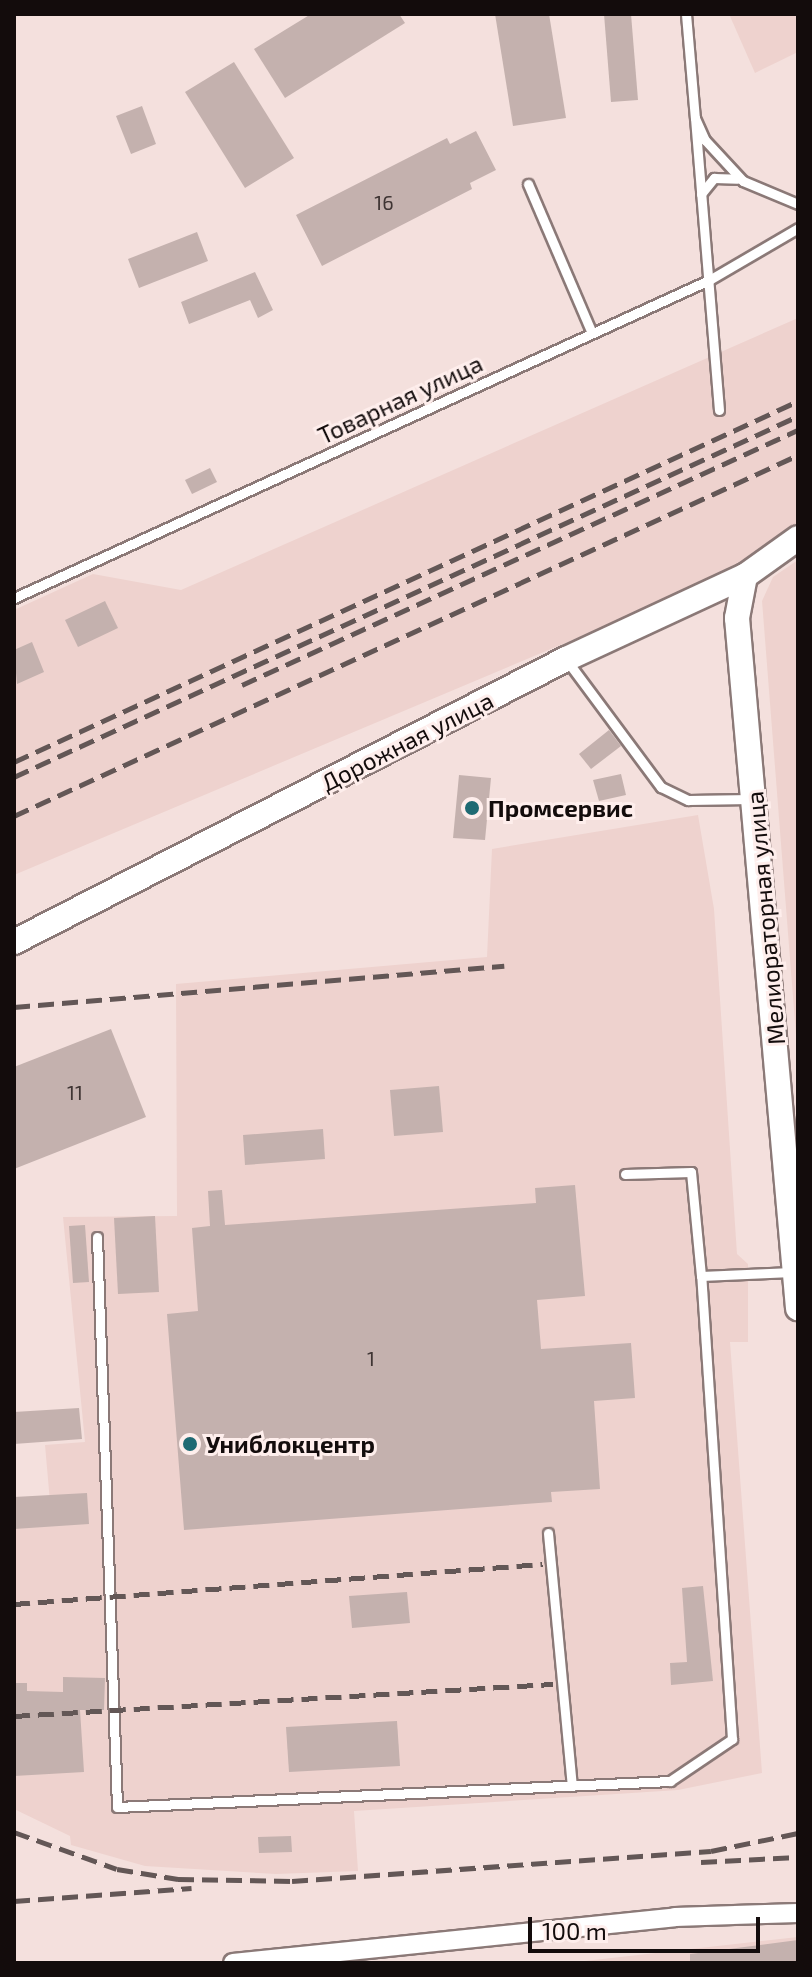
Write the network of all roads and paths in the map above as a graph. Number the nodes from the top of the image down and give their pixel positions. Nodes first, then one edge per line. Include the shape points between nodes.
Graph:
1 (689, 15) edge
2 (695, 118) junction
3 (743, 181) junction
4 (528, 184) dead end
5 (698, 201) junction
6 (798, 204) edge
7 (798, 228) edge
8 (709, 280) junction
9 (592, 333) junction
10 (719, 410) dead end
11 (798, 538) edge
12 (745, 576) junction
13 (14, 598) edge
14 (566, 659) junction
15 (755, 799) junction
16 (14, 942) edge
17 (625, 1174) dead end
18 (795, 1232) edge
19 (97, 1237) dead end
20 (795, 1272) junction
21 (701, 1276) junction
22 (798, 1308) edge
23 (548, 1533) dead end
24 (572, 1786) junction
25 (798, 1913) edge
26 (233, 1963) edge

1 - 2 lane
2 - 3 lane via 705,140
2 - 5 lane
3 - 5 lane via 714,178
3 - 6 lane
4 - 9 lane
5 - 8 lane
7 - 8 lane, Товарная улица
8 - 9 lane, Товарная улица
8 - 10 lane
9 - 13 lane, Товарная улица
11 - 12 street, Дорожная улица
12 - 14 street, Дорожная улица
12 - 15 street, Мелиораторная улица via 737,618
14 - 15 lane via 667,792 699,801
14 - 16 street, Дорожная улица
15 - 18 street, Мелиораторная улица
17 - 21 lane via 691,1172
18 - 20 street, Мелиораторная улица
19 - 24 lane via 117,1807
20 - 21 lane
20 - 22 street, Мелиораторная улица
21 - 24 lane via 732,1739 670,1781
23 - 24 lane
25 - 26 street via 675,1917

